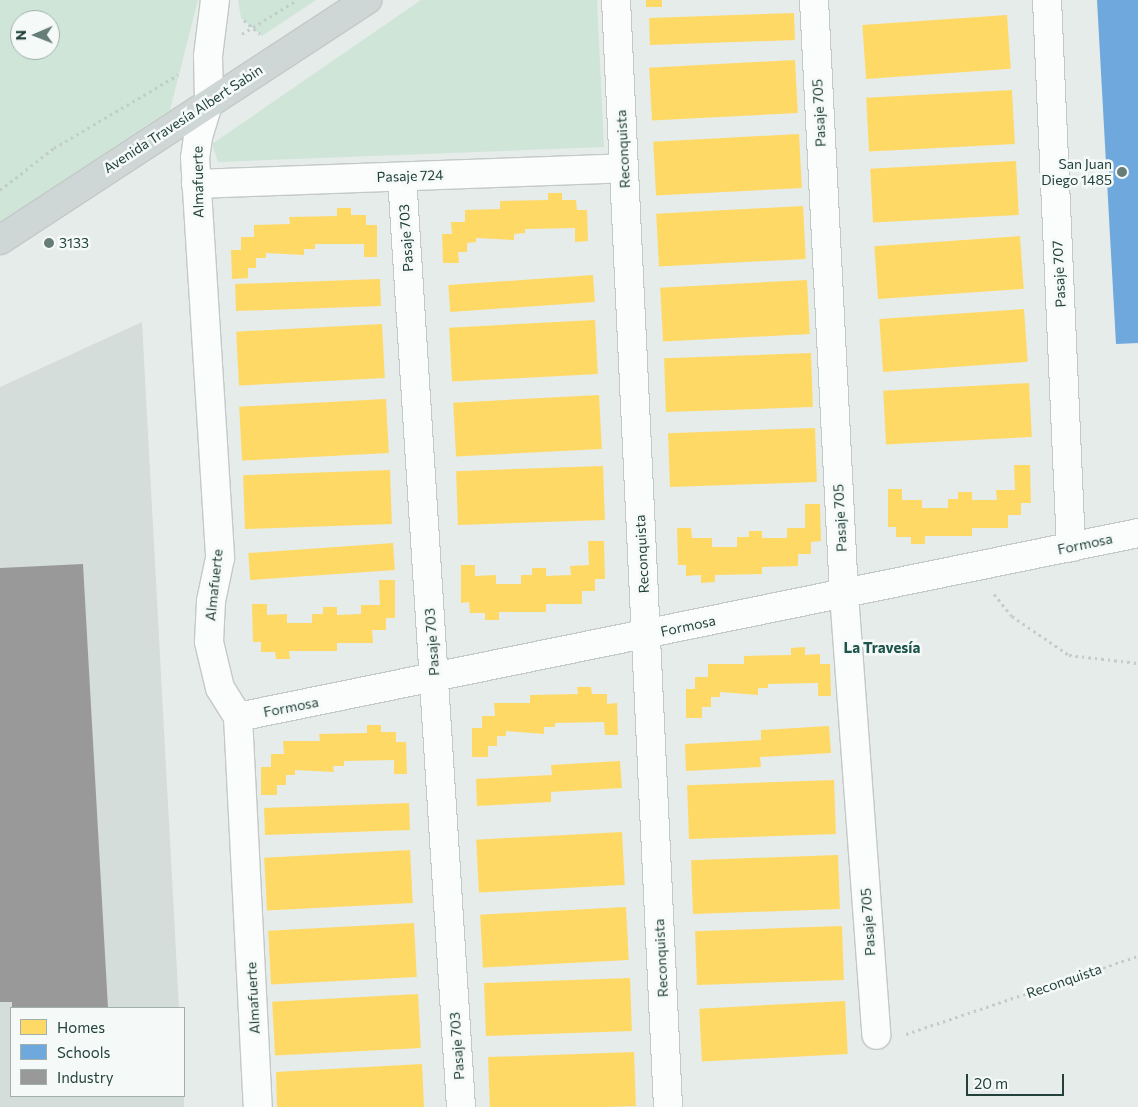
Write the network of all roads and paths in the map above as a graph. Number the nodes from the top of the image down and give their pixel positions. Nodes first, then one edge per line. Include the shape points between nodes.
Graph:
1 (216, 0) edge
2 (297, 0) edge
3 (367, 0) edge
4 (616, 0) edge
5 (814, 0) edge
6 (1047, 0) edge
7 (241, 18) dead end
8 (253, 28) junction
9 (262, 36) dead end
10 (180, 73) dead end
11 (209, 101) junction
12 (624, 168) junction
13 (402, 177) junction
14 (196, 184) junction
15 (0, 190) edge
16 (0, 240) edge
17 (1138, 533) edge
18 (1071, 547) junction
19 (972, 567) junction
20 (844, 594) junction
21 (646, 635) junction
22 (1138, 663) edge
23 (434, 679) junction
24 (238, 717) junction
25 (1138, 956) edge
26 (876, 1035) joint
27 (258, 1107) edge
28 (461, 1107) edge
29 (668, 1107) edge

1 - 11 street, Almafuerte via 208,56
2 - 8 path
3 - 11 main road, Avenida Travesía Albert Sabin
4 - 12 street, Reconquista
5 - 20 street, Pasaje 705
6 - 18 street, Pasaje 707
7 - 8 path
8 - 9 path
10 - 15 path via 54,148
11 - 14 street, Almafuerte via 198,137
11 - 16 main road, Avenida Travesía Albert Sabin
12 - 13 street, Pasaje 724
12 - 21 street, Reconquista
13 - 14 street, Pasaje 724
13 - 23 street, Pasaje 703
14 - 24 street, Almafuerte via 220,558 210,601 209,642 220,688
17 - 18 street, Formosa
18 - 19 street, Formosa
19 - 20 street, Formosa
19 - 22 path via 1012,616 1069,655
20 - 21 street, Formosa
20 - 26 street, Pasaje 705
21 - 23 street, Formosa
21 - 29 street, Reconquista
23 - 24 street, Formosa
23 - 28 street, Pasaje 703
24 - 27 street, Almafuerte
25 - 26 path, Reconquista via 896,1038

